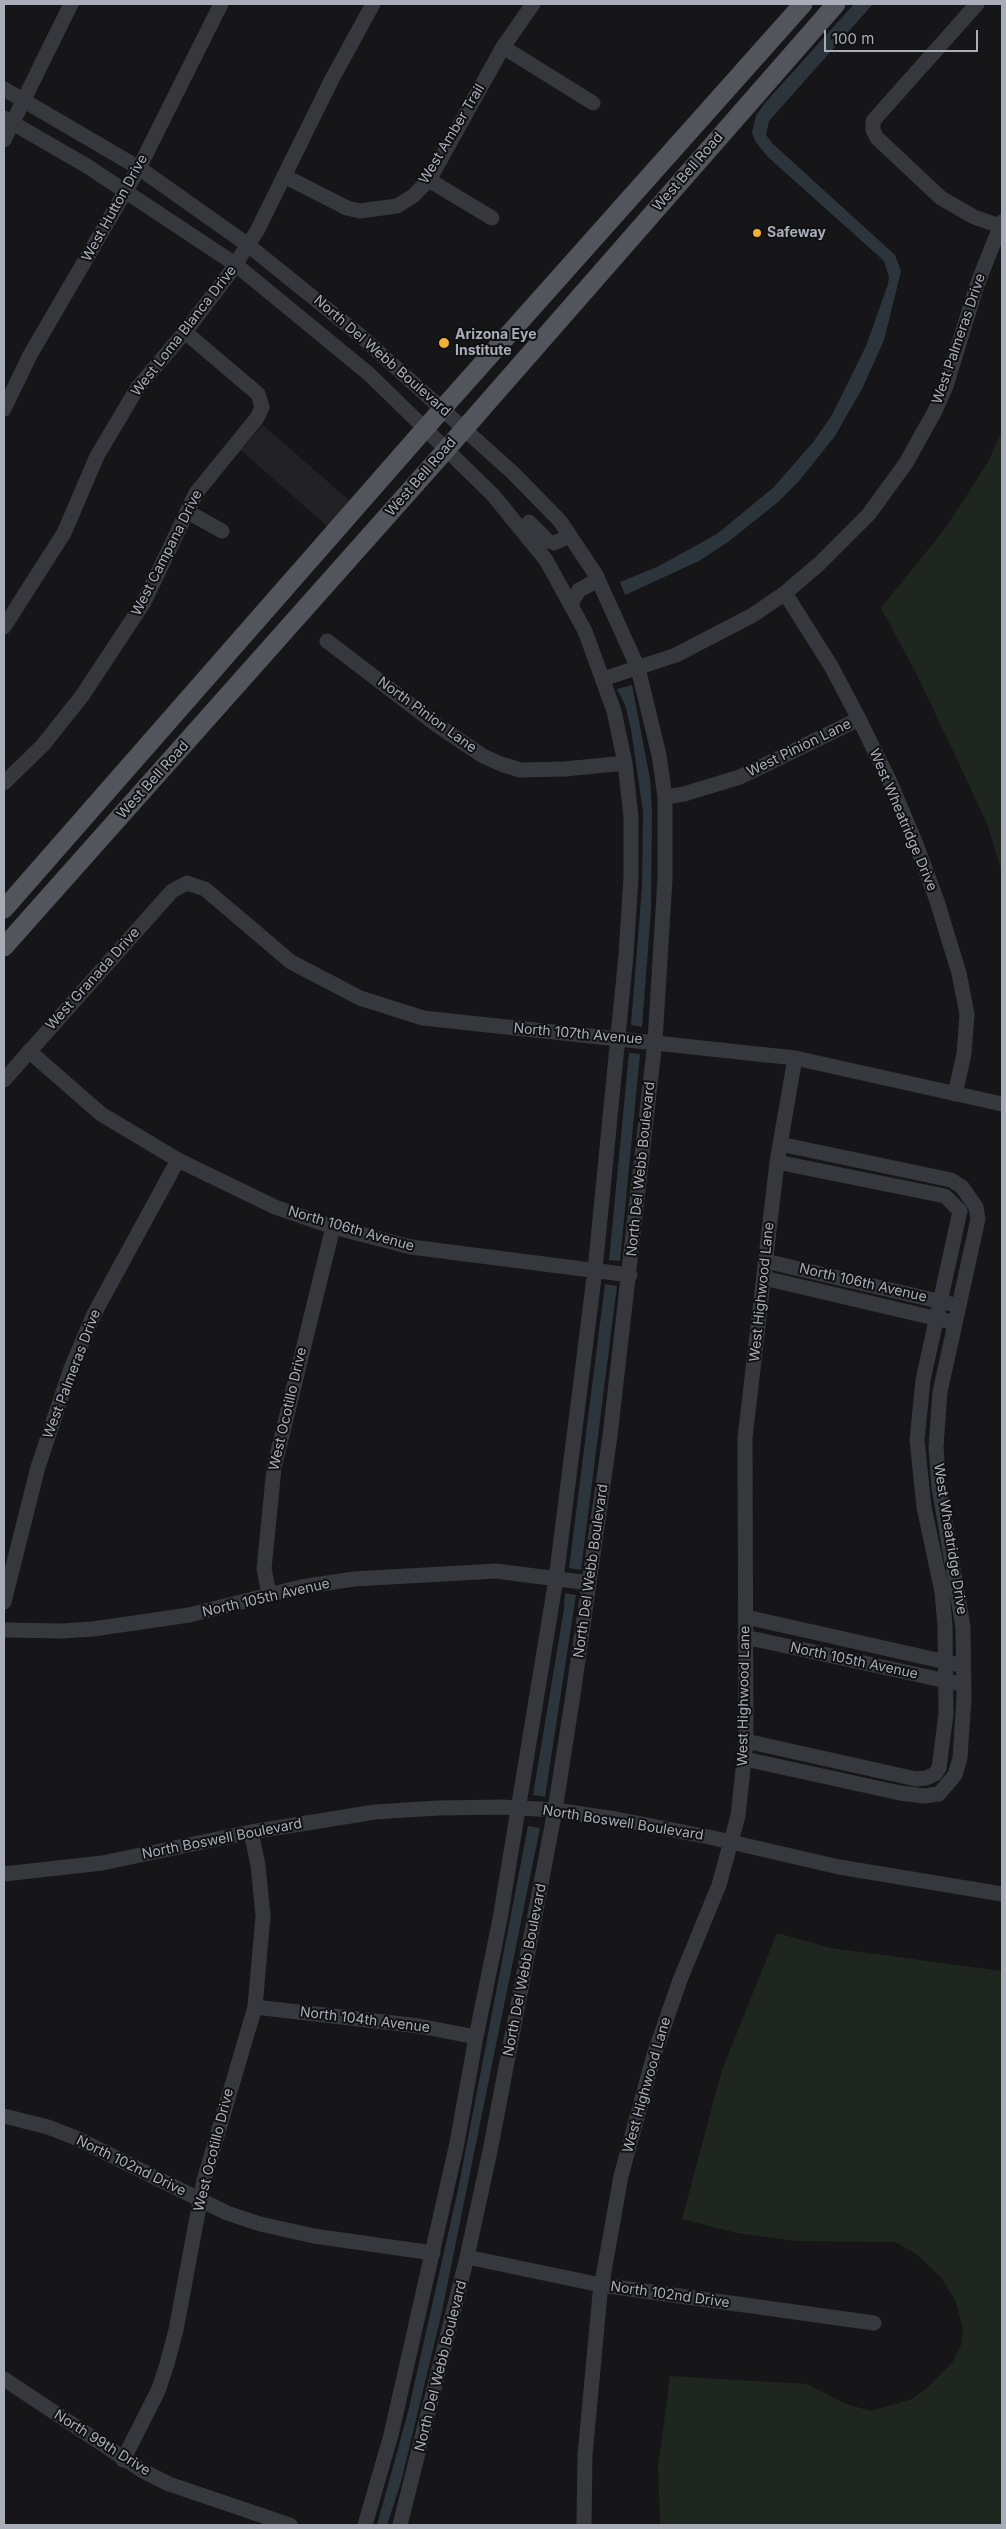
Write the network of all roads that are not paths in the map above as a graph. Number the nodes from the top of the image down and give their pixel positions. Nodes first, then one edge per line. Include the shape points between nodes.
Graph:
1 (71, 4) edge
2 (221, 4) edge
3 (373, 4) edge
4 (533, 4) edge
5 (803, 4) edge
6 (836, 4) edge
7 (977, 4) edge
8 (503, 47) junction
9 (4, 89) edge
10 (23, 99) junction
11 (593, 103) dead end
12 (8, 120) edge
13 (4, 140) edge
14 (139, 168) junction
15 (284, 176) junction
16 (429, 180) junction
17 (126, 191) junction
18 (629, 200) junction
19 (650, 216) junction
20 (492, 218) dead end
21 (1001, 224) edge
22 (248, 244) junction
23 (235, 264) junction
24 (185, 332) junction
25 (443, 408) junction
26 (4, 409) edge
27 (427, 428) junction
28 (464, 428) junction
29 (445, 450) junction
30 (493, 495) junction
31 (188, 512) junction
32 (222, 531) dead end
33 (570, 536) junction
34 (598, 580) junction
35 (785, 593) junction
36 (571, 604) junction
37 (4, 627) edge
38 (327, 640) dead end
39 (638, 668) junction
40 (603, 679) junction
41 (859, 719) junction
42 (625, 763) junction
43 (4, 783) edge
44 (665, 797) junction
45 (187, 883) joint
46 (4, 909) edge
47 (4, 947) edge
48 (617, 1038) junction
49 (655, 1041) junction
50 (29, 1051) junction
51 (795, 1058) junction
52 (4, 1080) edge
53 (955, 1094) junction
54 (1002, 1104) edge
55 (780, 1144) junction
56 (178, 1160) junction
57 (777, 1162) junction
58 (333, 1227) junction
59 (765, 1261) junction
60 (595, 1270) junction
61 (630, 1275) junction
62 (764, 1278) junction
63 (942, 1302) junction
64 (960, 1306) junction
65 (938, 1319) junction
66 (956, 1324) junction
67 (556, 1579) junction
68 (589, 1583) junction
69 (269, 1594) junction
70 (4, 1602) edge
71 (746, 1617) junction
72 (4, 1630) edge
73 (745, 1637) junction
74 (946, 1662) junction
75 (963, 1666) junction
76 (947, 1682) junction
77 (964, 1684) junction
78 (746, 1741) junction
79 (745, 1759) junction
80 (520, 1808) junction
81 (555, 1810) junction
82 (251, 1832) junction
83 (732, 1843) junction
84 (4, 1874) edge
85 (1002, 1894) edge
86 (255, 2007) junction
87 (476, 2037) junction
88 (4, 2116) edge
89 (200, 2200) junction
90 (433, 2252) junction
91 (467, 2257) junction
92 (601, 2285) junction
93 (874, 2323) dead end
94 (4, 2379) edge
95 (123, 2460) junction
96 (290, 2525) edge
97 (365, 2525) edge
98 (400, 2525) edge
99 (584, 2525) edge

1 - 10 street
2 - 14 street, West Hutton Drive
3 - 15 street, West Loma Blanca Drive
4 - 8 street, West Amber Trail
5 - 18 main road, West Bell Road
6 - 19 main road, West Bell Road
7 - 21 street via 873,121 873,130 877,138 941,198 974,217
8 - 11 street
8 - 16 street, West Amber Trail
9 - 10 street, North Del Webb Boulevard
10 - 12 street
10 - 14 street, North Del Webb Boulevard
12 - 13 street
12 - 17 street, North Del Webb Boulevard
14 - 17 street, West Hutton Drive
14 - 22 street, North Del Webb Boulevard
15 - 16 street, West Amber Trail via 347,208 360,211 397,206
15 - 22 street, West Loma Blanca Drive
16 - 20 street
17 - 23 street, North Del Webb Boulevard
17 - 26 street, West Hutton Drive via 30,356
18 - 19 main road
18 - 25 main road, West Bell Road
19 - 28 main road, West Bell Road
21 - 35 street, West Palmeras Drive via 977,285 946,386 910,456 869,514
22 - 23 street, West Loma Blanca Drive
22 - 25 street, North Del Webb Boulevard via 325,305
23 - 24 street, West Loma Blanca Drive
23 - 27 street, North Del Webb Boulevard via 369,374
24 - 31 street, West Campana Drive via 258,394 262,407 258,418 196,493
24 - 37 street, West Loma Blanca Drive via 138,387 98,456 64,533
25 - 27 main road, West Bell Road
25 - 28 street, North Del Webb Boulevard
27 - 29 street, North Del Webb Boulevard
27 - 46 main road, West Bell Road
28 - 29 main road, West Bell Road
28 - 33 street, North Del Webb Boulevard via 513,472 560,520
29 - 30 street, North Del Webb Boulevard
29 - 47 main road, West Bell Road
30 - 33 street via 517,507 542,538 554,543
30 - 36 street, North Del Webb Boulevard via 546,560
31 - 32 street
31 - 43 street, West Campana Drive via 144,602 82,696 43,745
33 - 34 street, North Del Webb Boulevard
34 - 36 street via 579,590
34 - 39 street, North Del Webb Boulevard
35 - 39 street, West Palmeras Drive via 702,643
35 - 41 street, West Wheatridge Drive via 831,666
36 - 40 street, North Del Webb Boulevard
38 - 42 street, North Pinion Lane via 437,725 483,756 501,764 520,770
39 - 40 street, West Palmeras Drive
39 - 44 street, North Del Webb Boulevard via 659,755
40 - 42 street, North Del Webb Boulevard via 614,711
41 - 44 street, West Pinion Lane via 740,777
41 - 53 street, West Wheatridge Drive via 916,844 959,974 967,1014
42 - 48 street, North Del Webb Boulevard via 631,817 631,877
44 - 49 street, North Del Webb Boulevard via 665,879
45 - 48 street, North 107th Avenue via 212,894 291,962 360,998 424,1018
45 - 50 street, West Granada Drive via 172,891
48 - 49 street, North 107th Avenue
48 - 60 street, North Del Webb Boulevard
49 - 51 street, North 107th Avenue
49 - 61 street, North Del Webb Boulevard
50 - 52 street, West Granada Drive
50 - 56 street, North 106th Avenue via 101,1114
51 - 53 street, North 107th Avenue
51 - 55 street, West Highwood Lane
53 - 54 street, North 107th Avenue
55 - 57 street, West Highwood Lane
55 - 64 street, West Wheatridge Drive via 951,1180 962,1187 976,1207 978,1219
56 - 58 street, North 106th Avenue via 275,1207
56 - 70 street, West Palmeras Drive via 94,1314 70,1371 33,1483
57 - 59 street, West Highwood Lane
57 - 63 street, West Wheatridge Drive via 945,1196 954,1202 960,1210 960,1220
58 - 60 street, North 106th Avenue via 432,1251
58 - 69 street, West Ocotillo Drive via 274,1468 264,1569
59 - 62 street, West Highwood Lane
59 - 63 street, North 106th Avenue
60 - 61 street, North 106th Avenue
60 - 67 street, North Del Webb Boulevard
61 - 68 street, North Del Webb Boulevard
62 - 65 street, North 106th Avenue
62 - 71 street, West Highwood Lane via 745,1438
63 - 64 street, North 106th Avenue
63 - 65 street, West Wheatridge Drive
64 - 66 street, West Wheatridge Drive
65 - 66 street, North 106th Avenue
65 - 74 street, West Wheatridge Drive via 923,1380 917,1440 924,1507 942,1592
66 - 75 street, West Wheatridge Drive via 940,1392 936,1447 939,1487 960,1602
67 - 68 street, North 105th Avenue
67 - 69 street, North 105th Avenue via 496,1571 422,1574 354,1579
67 - 80 street, North Del Webb Boulevard
68 - 81 street, North Del Webb Boulevard
69 - 72 street, North 105th Avenue via 198,1614 93,1629
71 - 73 street, West Highwood Lane
71 - 74 street, North 105th Avenue
73 - 76 street, North 105th Avenue
73 - 78 street, West Highwood Lane
74 - 75 street, North 105th Avenue
74 - 76 street, West Wheatridge Drive
75 - 77 street, West Wheatridge Drive
76 - 77 street, North 105th Avenue
76 - 78 street, West Wheatridge Drive via 939,1768 926,1778 916,1779
77 - 79 street, West Wheatridge Drive via 960,1758 955,1775 939,1794 900,1793
78 - 79 street, West Highwood Lane
79 - 83 street, West Highwood Lane
80 - 81 street, North Boswell Boulevard
80 - 82 street, North Boswell Boulevard via 375,1812
80 - 87 street, North Del Webb Boulevard
81 - 83 street, North Boswell Boulevard via 666,1828
81 - 91 street, North Del Webb Boulevard via 512,2042
82 - 84 street, North Boswell Boulevard via 102,1862
82 - 86 street, West Ocotillo Drive via 263,1916
83 - 85 street, North Boswell Boulevard via 839,1867
83 - 92 street, West Highwood Lane via 649,2071 619,2186
86 - 87 street, North 104th Avenue via 419,2026
86 - 89 street, West Ocotillo Drive
87 - 90 street, North Del Webb Boulevard
88 - 89 street, North 102nd Drive via 76,2138
89 - 90 street, North 102nd Drive via 227,2213 288,2232
89 - 95 street, West Ocotillo Drive via 167,2364 146,2417
90 - 97 street, North Del Webb Boulevard via 391,2435
91 - 92 street, North 102nd Drive
91 - 98 street, North Del Webb Boulevard
92 - 93 street, North 102nd Drive
92 - 99 street, West Highwood Lane via 585,2455
94 - 95 street, North 99th Drive
95 - 96 street, North 99th Drive via 168,2484

